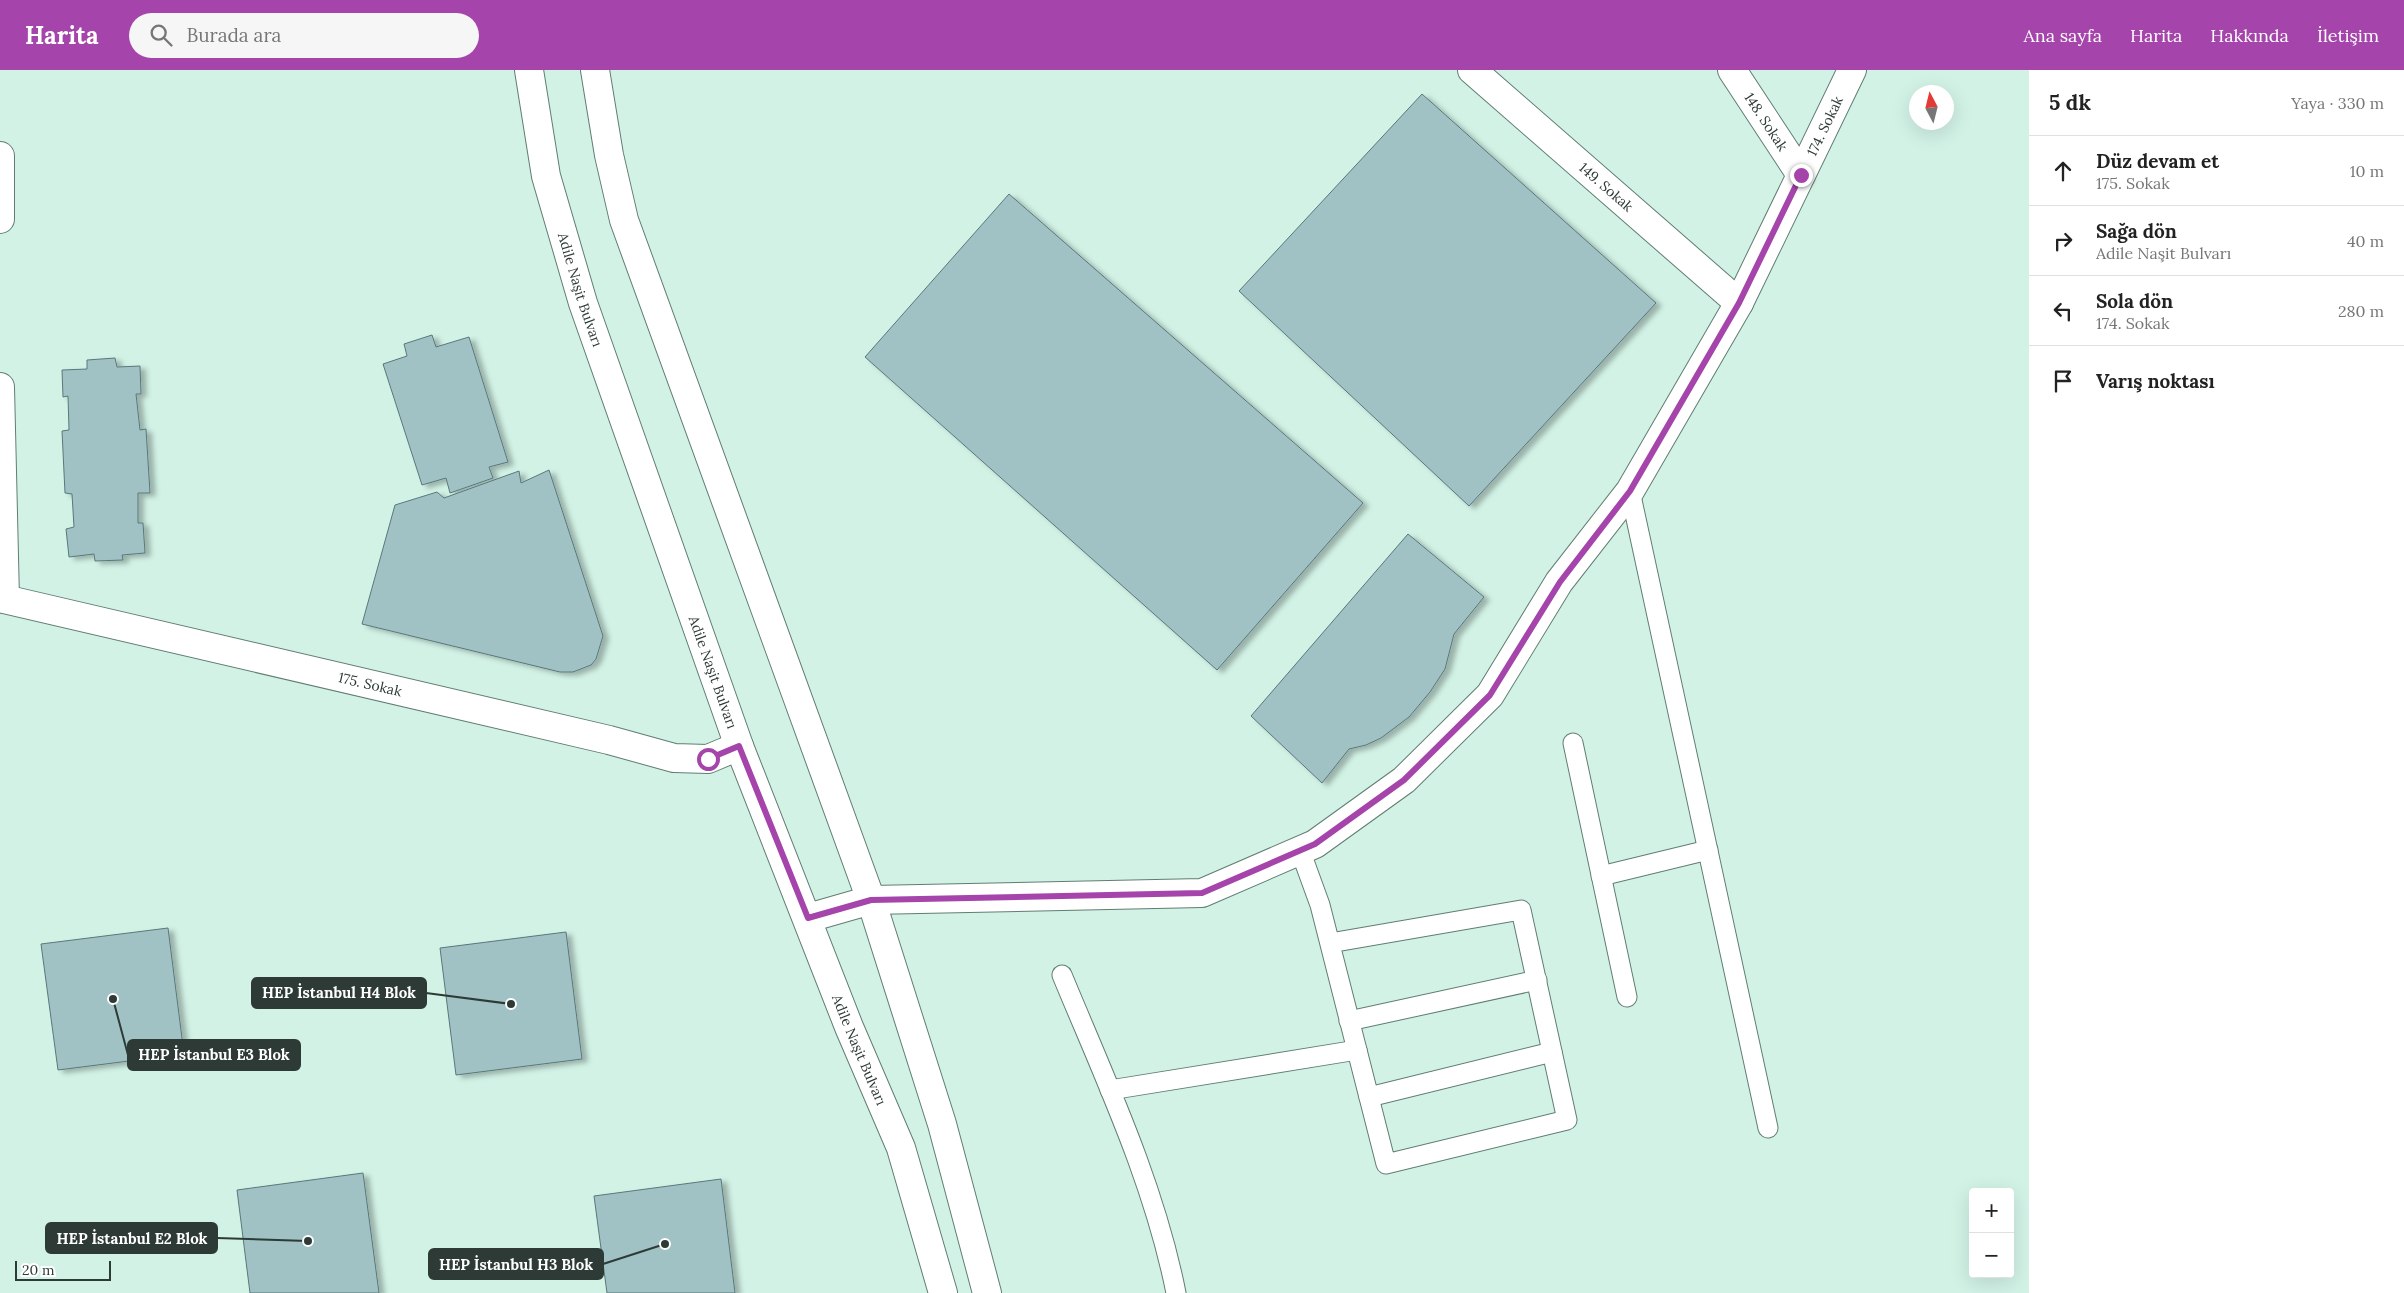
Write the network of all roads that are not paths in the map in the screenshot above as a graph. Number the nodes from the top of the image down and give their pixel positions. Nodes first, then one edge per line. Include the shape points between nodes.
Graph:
1 (529, 70) edge
2 (595, 70) edge
3 (1472, 70) edge
4 (1732, 70) edge
5 (1852, 70) edge
6 (0, 156) edge
7 (1801, 175) junction
8 (0, 219) edge
9 (1739, 303) junction
10 (0, 387) edge
11 (1630, 491) junction
12 (2, 598) edge
13 (1573, 743) dead end
14 (739, 746) junction
15 (1300, 850) junction
16 (1708, 850) junction
17 (1601, 876) junction
18 (871, 900) junction
19 (808, 918) junction
20 (1330, 943) junction
21 (1062, 975) dead end
22 (1537, 980) junction
23 (1627, 997) dead end
24 (1350, 1021) junction
25 (1357, 1050) junction
26 (1552, 1052) junction
27 (1110, 1090) junction
28 (1369, 1097) junction
29 (1768, 1128) dead end
30 (943, 1293) edge
31 (987, 1293) edge
32 (1176, 1293) edge

1 - 14 street, Adile Naşit Bulvarı via 546,176 583,303
2 - 18 street via 624,220
3 - 9 street, 149. Sokak
4 - 7 street, 148. Sokak
5 - 7 street, 174. Sokak
6 - 8 street
7 - 9 street, 174. Sokak
9 - 11 street, 174. Sokak
10 - 12 street
11 - 15 street, 174. Sokak via 1560,582 1490,695 1404,780 1315,844
11 - 16 lane
12 - 14 street, 175. Sokak via 674,758 708,759
13 - 17 lane
14 - 19 street, Adile Naşit Bulvarı
15 - 18 street, 174. Sokak via 1202,893
15 - 20 lane
16 - 17 lane
16 - 29 lane
17 - 23 lane
18 - 19 street, 174. Sokak
18 - 31 street via 942,1124
19 - 30 street, Adile Naşit Bulvarı via 849,1027 901,1148
20 - 22 lane via 1522,910
20 - 24 lane
21 - 27 lane
22 - 24 lane
22 - 26 lane
24 - 25 lane
25 - 27 lane
25 - 28 lane
26 - 28 lane
26 - 28 lane via 1567,1120 1386,1164
27 - 32 lane via 1148,1184

